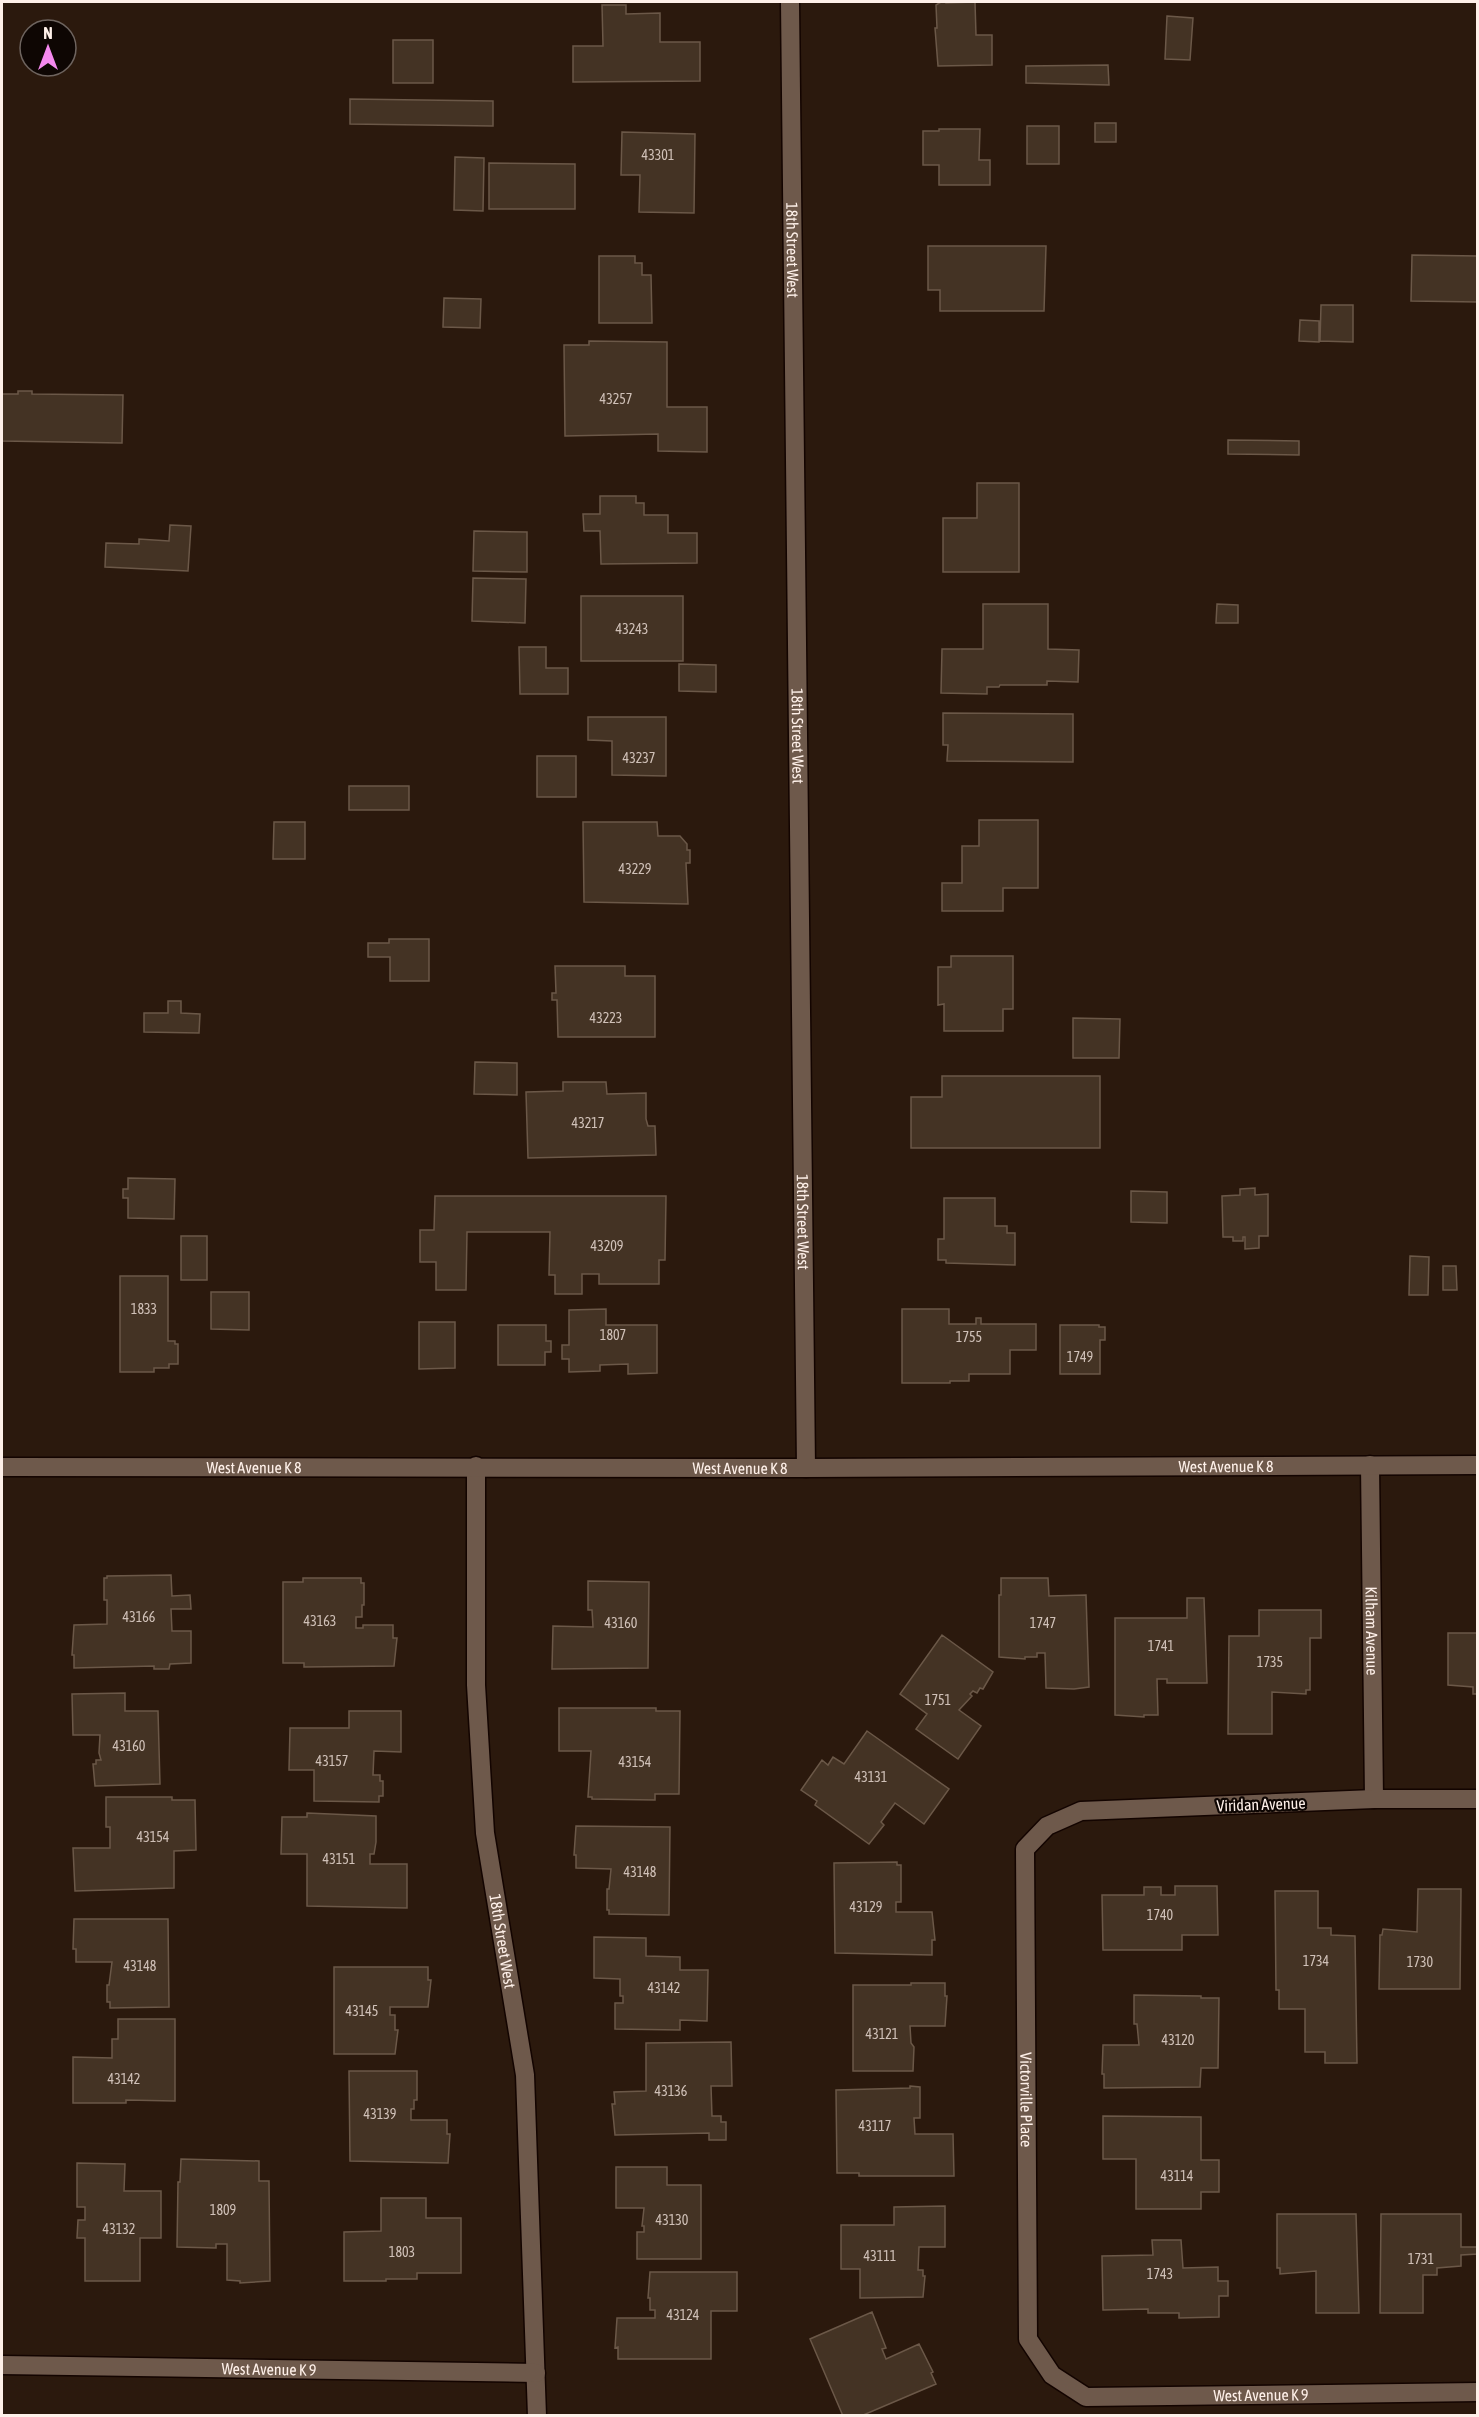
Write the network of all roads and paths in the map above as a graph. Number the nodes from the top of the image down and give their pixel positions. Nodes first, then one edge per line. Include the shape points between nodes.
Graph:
1 (790, 2) edge
2 (1370, 1465) junction
3 (1478, 1465) edge
4 (476, 1466) junction
5 (2, 1467) edge
6 (806, 1468) junction
7 (1374, 1799) junction
8 (1478, 1799) edge
9 (1047, 1826) joint
10 (2, 2365) edge
11 (536, 2373) junction
12 (1052, 2375) joint
13 (1478, 2392) edge
14 (537, 2415) edge

1 - 6 street, 18th Street West
2 - 3 street, West Avenue K 8
2 - 6 street, West Avenue K 8
2 - 7 street, Kilham Avenue
4 - 5 street, West Avenue K 8
4 - 6 street, West Avenue K 8
4 - 11 street, 18th Street West via 476,1685 485,1833 525,2075
7 - 8 street, Viridan Avenue
7 - 9 street, Viridan Avenue via 1081,1811
9 - 12 street, Victorville Place via 1025,1849 1028,2339
10 - 11 street, West Avenue K 9
11 - 14 street, 18th Street West
12 - 13 street, West Avenue K 9 via 1086,2397

